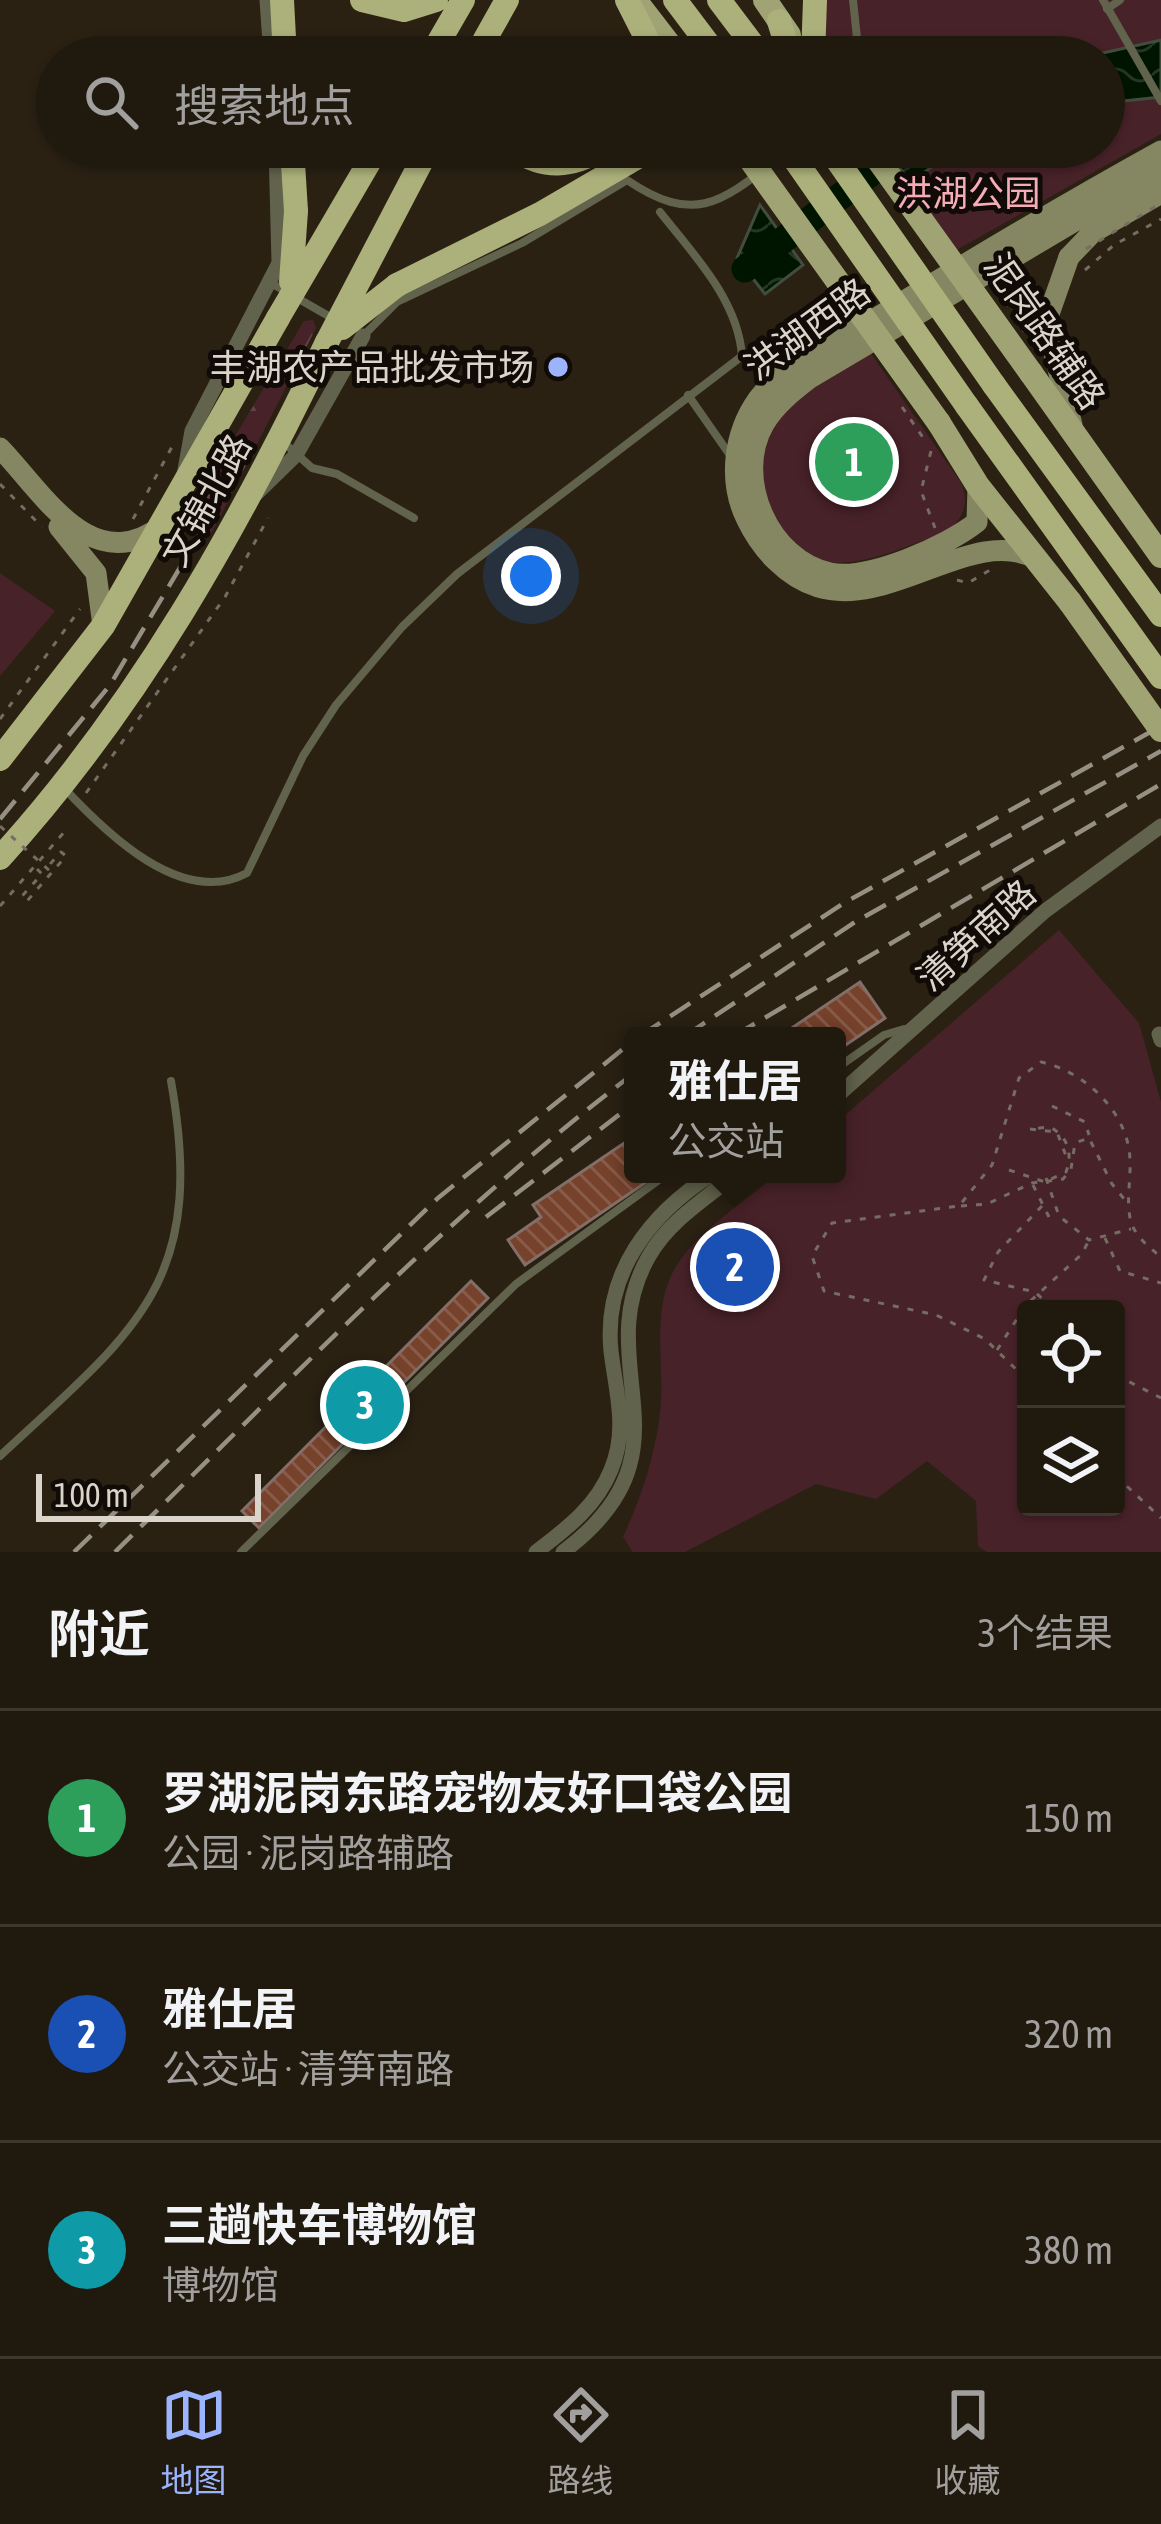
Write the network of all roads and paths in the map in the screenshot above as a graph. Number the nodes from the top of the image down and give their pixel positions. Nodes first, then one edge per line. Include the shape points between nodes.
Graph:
1 (267, 0) edge
2 (282, 0) edge
3 (362, 0) edge
4 (436, 0) edge
5 (463, 0) edge
6 (507, 0) edge
7 (631, 0) edge
8 (675, 0) edge
9 (719, 0) edge
10 (815, 0) edge
11 (853, 0) edge
12 (1120, 0) edge
13 (1105, 5) edge
14 (772, 10) edge
15 (270, 36) edge
16 (284, 36) edge
17 (442, 36) edge
18 (487, 36) edge
19 (647, 36) edge
20 (661, 36) edge
21 (702, 36) edge
22 (746, 36) edge
23 (790, 36) edge
24 (814, 36) edge
25 (857, 36) edge
26 (1121, 36) edge
27 (1125, 42) edge
28 (1161, 101) edge
29 (1161, 151) edge
30 (277, 168) edge
31 (293, 168) edge
32 (366, 168) edge
33 (417, 168) edge
34 (630, 168) edge
35 (750, 168) edge
36 (762, 168) edge
37 (804, 168) edge
38 (843, 168) edge
39 (884, 168) edge
40 (1161, 170) edge
41 (1161, 193) edge
42 (1161, 203) edge
43 (660, 212) dead end
44 (1161, 219) edge
45 (1077, 260) dead end
46 (271, 283) junction
47 (1076, 284) dead end
48 (998, 287) dead end
49 (278, 318) junction
50 (1027, 331) dead end
51 (363, 336) junction
52 (327, 342) junction
53 (820, 352) junction
54 (742, 356) junction
55 (688, 395) junction
56 (897, 400) dead end
57 (178, 437) dead end
58 (288, 447) junction
59 (0, 448) edge
60 (962, 455) junction
61 (1089, 457) junction
62 (735, 463) junction
63 (0, 466) edge
64 (185, 485) junction
65 (978, 486) junction
66 (259, 509) junction
67 (414, 518) dead end
68 (127, 526) dead end
69 (163, 526) junction
70 (938, 534) dead end
71 (1156, 550) edge
72 (1039, 560) junction
73 (982, 574) dead end
74 (957, 580) dead end
75 (1095, 587) junction
76 (86, 594) dead end
77 (1161, 615) edge
78 (103, 626) junction
79 (1161, 676) edge
80 (0, 719) edge
81 (1161, 730) edge
82 (0, 759) edge
83 (74, 791) junction
84 (0, 826) edge
85 (1161, 826) edge
86 (66, 830) dead end
87 (0, 858) edge
88 (46, 858) junction
89 (39, 871) junction
90 (52, 874) junction
91 (0, 905) edge
92 (922, 1024) junction
93 (846, 1062) edge
94 (171, 1081) dead end
95 (846, 1088) edge
96 (1052, 1106) dead end
97 (1089, 1138) junction
98 (1066, 1156) dead end
99 (1009, 1170) dead end
100 (1046, 1178) dead end
101 (656, 1183) edge
102 (700, 1183) edge
103 (725, 1183) edge
104 (1032, 1183) junction
105 (1050, 1184) junction
106 (1130, 1205) junction
107 (959, 1206) junction
108 (1042, 1206) junction
109 (1049, 1216) dead end
110 (1134, 1228) junction
111 (1104, 1237) junction
112 (1089, 1240) junction
113 (1161, 1257) edge
114 (1161, 1283) edge
115 (1038, 1293) junction
116 (1045, 1300) edge
117 (997, 1351) junction
118 (1017, 1370) edge
119 (1125, 1380) edge
120 (1161, 1398) edge
121 (0, 1456) edge
122 (1125, 1484) edge
123 (1161, 1517) edge
124 (241, 1552) edge
125 (536, 1552) edge
126 (563, 1552) edge

1 - 15 street
2 - 16 highway
3 - 4 highway via 404,10
5 - 17 highway
6 - 18 highway
7 - 19 highway
7 - 20 main road
8 - 21 highway
9 - 22 highway
10 - 24 highway
11 - 25 lane
12 - 13 lane
13 - 26 lane
14 - 23 main road
27 - 28 lane
29 - 53 main road, 洪湖西路
30 - 46 street via 281,247
31 - 49 highway, bridge via 293,274
32 - 49 highway, 文锦北路, bridge
33 - 52 highway, 文锦北路, bridge
34 - 52 highway, bridge via 397,285
35 - 60 main road, bridge
36 - 51 lane via 697,207 662,201 627,180 397,302
37 - 75 highway, bridge
38 - 77 highway, bridge
39 - 61 main road, 泥岗路辅路, bridge
40 - 65 main road, 洪湖西路 via 810,378 776,409 755,449 753,476 770,528 804,564 827,572 862,572 956,537 977,522
41 - 61 main road, bridge via 1092,233 1069,257 1049,314 1072,427
42 - 45 path, bridge
43 - 54 lane via 717,285 740,332
44 - 47 path via 1114,244
46 - 51 lane
46 - 64 street via 192,431
48 - 50 path
49 - 64 highway, 文锦北路
51 - 58 street
52 - 58 highway, 文锦北路
53 - 54 lane
53 - 62 main road, 洪湖西路 via 758,400
54 - 55 lane
55 - 62 lane
55 - 83 lane via 457,574 402,627 303,756 247,874 206,885 178,877 92,818
56 - 70 path via 932,449 921,491
57 - 68 path
58 - 66 highway, 文锦北路
58 - 67 lane
59 - 69 main road via 98,542 131,544
60 - 65 main road
60 - 75 main road
61 - 71 main road, 泥岗路辅路
62 - 72 main road via 740,507 753,533 785,568 820,587 869,588 992,549
63 - 78 main road via 90,562
64 - 69 highway, 文锦北路
65 - 72 main road
66 - 83 highway, 文锦北路
66 - 83 path via 214,613
69 - 78 highway, 文锦北路
72 - 81 main road, bridge
73 - 74 path
75 - 79 highway
76 - 80 path
78 - 82 highway, 文锦北路
83 - 87 highway, 文锦北路
84 - 90 path, bridge
85 - 92 street, 清笋南路 via 1079,884
86 - 88 path
88 - 89 path
88 - 90 path via 67,856
89 - 90 path via 22,896 27,901
89 - 91 path
92 - 93 lane via 884,1035
92 - 95 street, 清笋南路
94 - 121 lane via 181,1202 164,1276 125,1340
96 - 97 path via 1085,1122
97 - 105 path via 1075,1143 1071,1169
97 - 106 path
98 - 99 path, bridge via 1057,1132 1030,1129 1050,1127 1064,1138 1070,1156 1066,1172 1046,1182
100 - 105 path
101 - 124 lane via 516,1284
102 - 125 street via 654,1219 628,1258 611,1331 621,1419 615,1457 586,1510
103 - 126 street via 663,1234 644,1267 628,1331 638,1411 629,1475 593,1528
104 - 105 path
104 - 107 path via 1002,1200
104 - 108 path
105 - 112 path via 1059,1216
106 - 107 path via 1120,1120 1082,1082 1041,1062 1019,1078 992,1165
106 - 110 path
107 - 117 path via 832,1223 812,1256 819,1283 834,1297 936,1315
108 - 109 path
108 - 115 path via 998,1252 984,1280
110 - 111 path
110 - 113 path
111 - 112 path
111 - 114 path via 1120,1270
112 - 115 path
115 - 116 path
115 - 117 path
117 - 118 path
119 - 120 path
122 - 123 path

